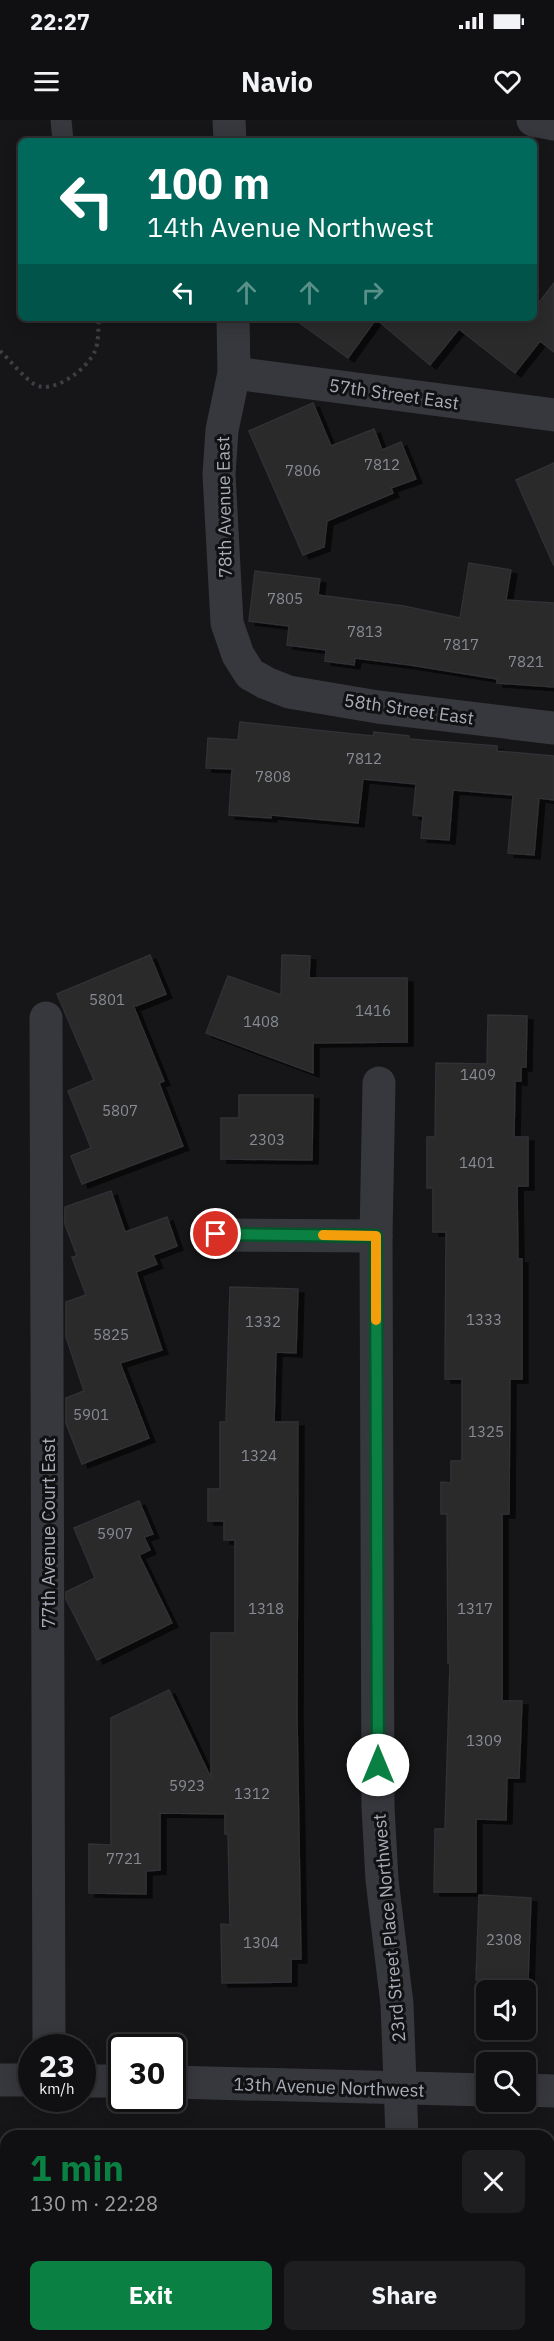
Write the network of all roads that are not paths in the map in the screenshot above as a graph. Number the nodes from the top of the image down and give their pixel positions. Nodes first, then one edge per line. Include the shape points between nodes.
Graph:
1 (61, 120) edge
2 (229, 120) edge
3 (534, 120) edge
4 (554, 124) edge
5 (63, 138) edge
6 (230, 138) edge
7 (233, 321) edge
8 (234, 373) junction
9 (554, 415) edge
10 (266, 683) joint
11 (554, 728) edge
12 (46, 1018) dead end
13 (379, 1083) dead end
14 (216, 1234) dead end
15 (376, 1236) junction
16 (50, 2034) edge
17 (0, 2080) edge
18 (18, 2080) edge
19 (186, 2082) edge
20 (400, 2089) junction
21 (476, 2090) edge
22 (536, 2090) edge
23 (554, 2091) edge
24 (402, 2130) edge

1 - 5 lane
2 - 6 street
3 - 4 street
7 - 8 street, 78th Avenue East
8 - 9 street, 57th Street East
8 - 10 street, 78th Avenue East via 222,430 219,474 227,623 238,655 250,674
10 - 11 street, 58th Street East via 289,692 378,706
12 - 16 street, 77th Avenue Court East
13 - 15 street, 23rd Street Place Northwest
14 - 15 street
15 - 20 street, 23rd Street Place Northwest via 378,1807 382,1880 398,2004
17 - 18 street
19 - 20 street, 13th Avenue Northwest
20 - 21 street, 13th Avenue Northwest
20 - 24 street, 23rd Street Place Northwest
22 - 23 street

